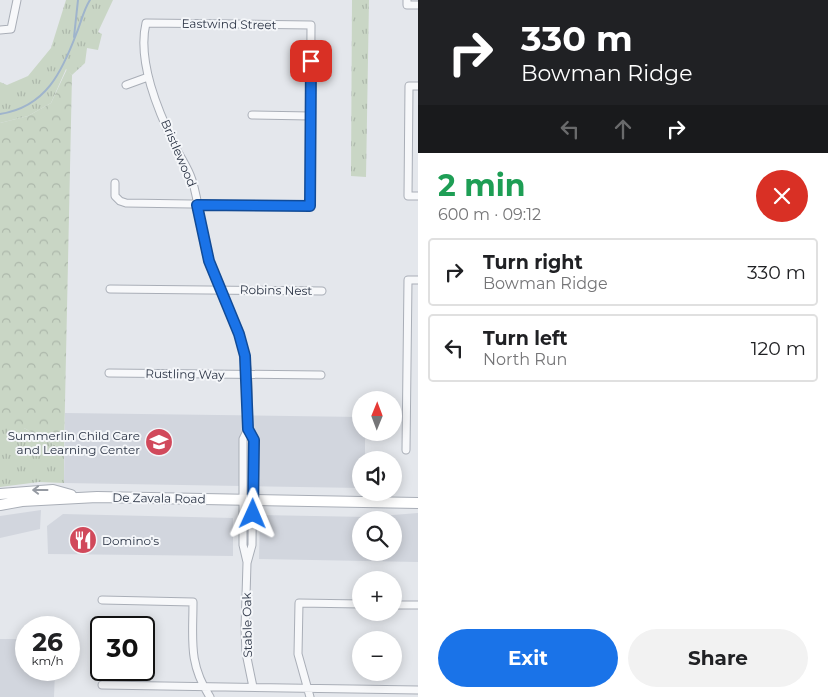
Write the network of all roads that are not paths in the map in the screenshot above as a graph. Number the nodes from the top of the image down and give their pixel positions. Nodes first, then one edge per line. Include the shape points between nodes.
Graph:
1 (17, 0) edge
2 (407, 2) edge
3 (418, 5) edge
4 (146, 23) joint
5 (0, 30) edge
6 (148, 77) junction
7 (126, 85) dead end
8 (418, 86) edge
9 (252, 115) dead end
10 (310, 116) junction
11 (115, 183) dead end
12 (418, 196) edge
13 (197, 205) junction
14 (418, 280) edge
15 (110, 289) dead end
16 (221, 290) junction
17 (322, 291) dead end
18 (109, 373) dead end
19 (248, 374) junction
20 (321, 375) dead end
21 (248, 429) junction
22 (406, 450) dead end
23 (0, 494) edge
24 (80, 497) junction
25 (248, 500) junction
26 (418, 503) edge
27 (0, 505) edge
28 (102, 600) dead end
29 (352, 604) edge
30 (402, 605) edge
31 (418, 605) edge
32 (102, 685) dead end
33 (203, 686) junction
34 (253, 687) junction
35 (307, 688) junction
36 (418, 690) edge
37 (210, 697) edge
38 (310, 697) edge

1 - 5 street via 10,29
2 - 3 street
4 - 6 street, Bristlewood via 143,50
4 - 10 street, Eastwind Street via 311,25
6 - 7 street
6 - 13 street, Bristlewood via 172,139 190,173
8 - 12 street via 409,86 408,196
9 - 10 street
10 - 13 street via 310,206
11 - 13 street via 115,196 126,203
13 - 16 street, Bristlewood via 202,235
14 - 22 street via 408,280
15 - 16 street, Robins Nest
16 - 17 street, Robins Nest
16 - 19 street, Bristlewood via 242,345
18 - 19 street, Rustling Way
19 - 20 street, Rustling Way
19 - 21 street, Bristlewood
21 - 25 street, Bristlewood via 243,439
21 - 25 street, Bristlewood via 254,440
24 -> 23 main road, De Zavala Road via 53,490
24 - 25 main road, De Zavala Road
24 - 27 main road, De Zavala Road
25 - 26 main road, De Zavala Road
25 - 34 street, Stable Oak via 243,545 248,563 246,653
28 - 33 street via 194,602 193,657
29 - 35 street via 299,603 298,654
30 - 31 street
32 - 33 street
33 - 34 street
33 - 37 street
34 - 35 street
35 - 36 street
35 - 38 street

